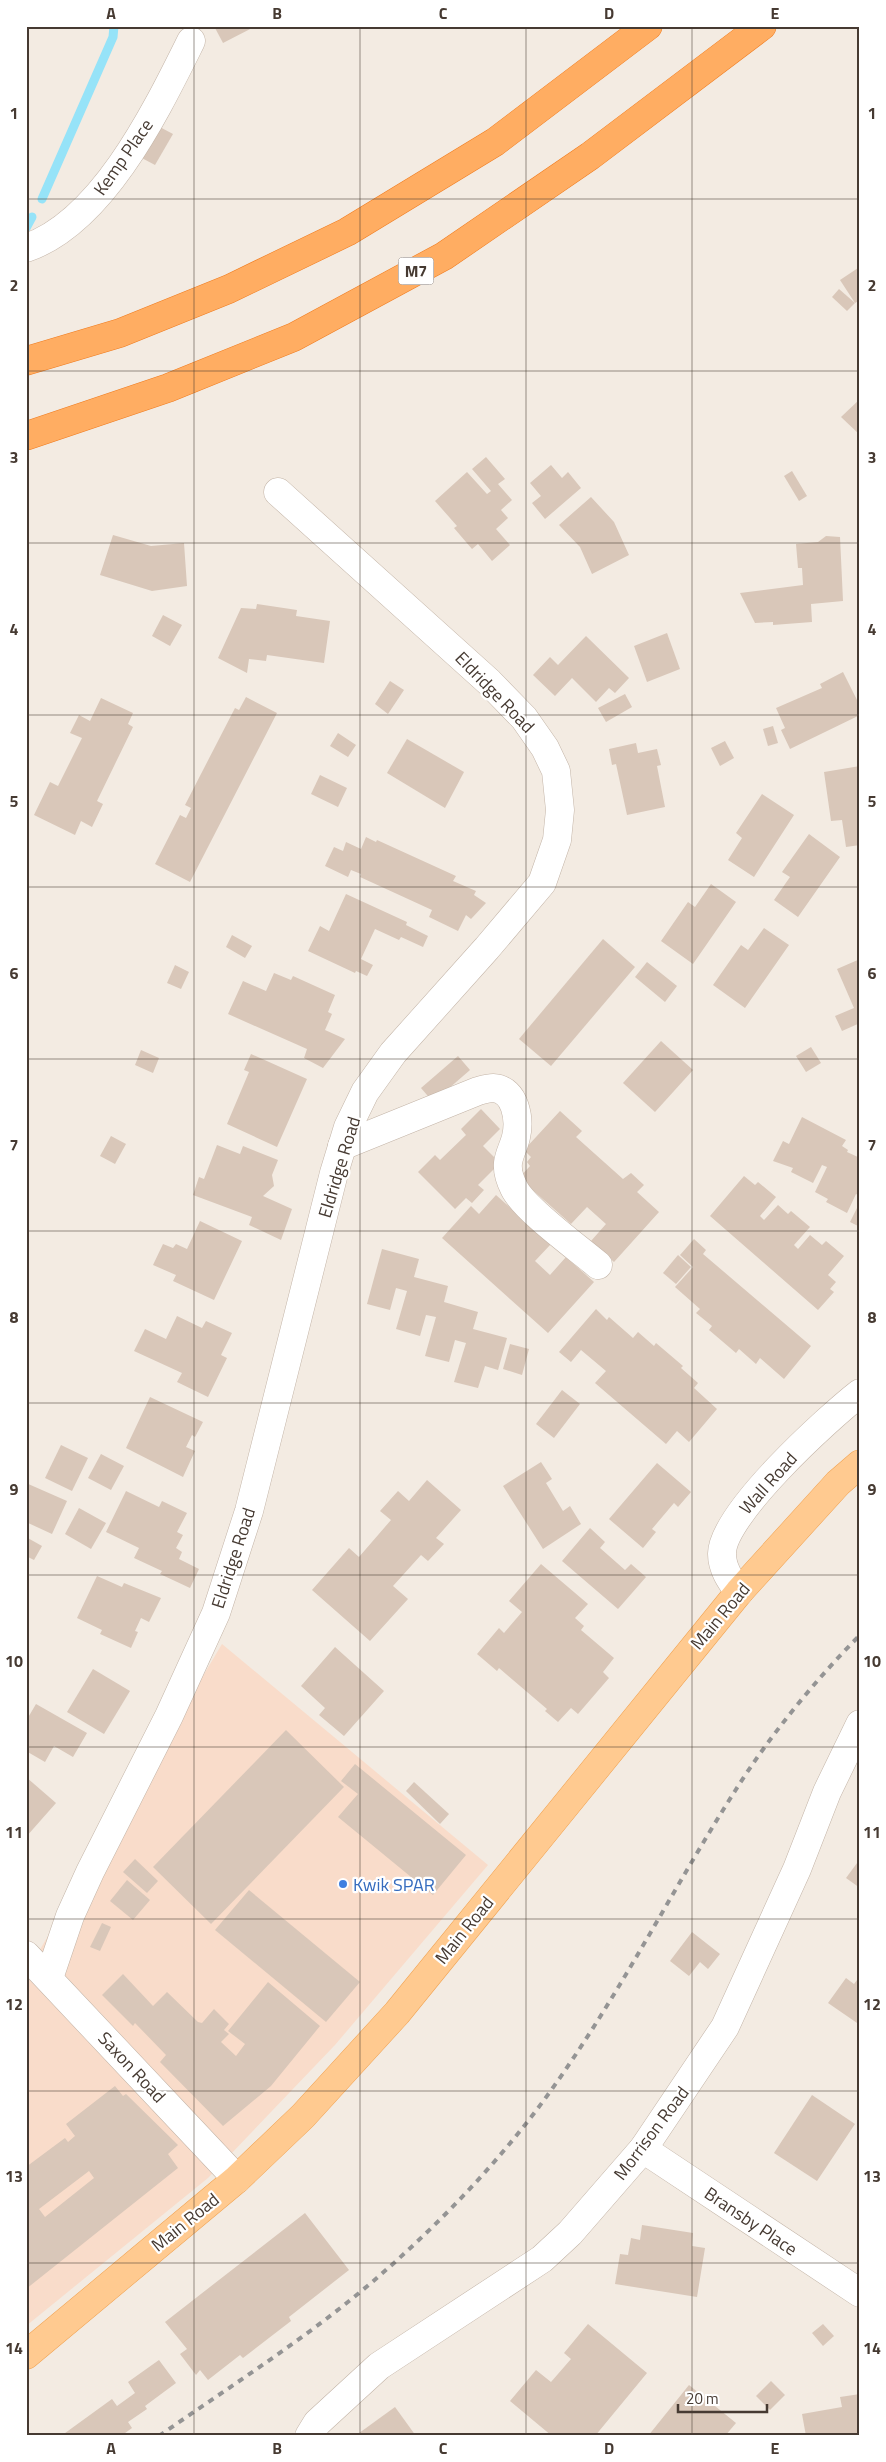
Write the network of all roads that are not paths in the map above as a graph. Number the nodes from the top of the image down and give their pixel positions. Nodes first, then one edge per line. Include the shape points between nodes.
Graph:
1 (648, 26) edge
2 (762, 26) edge
3 (191, 41) dead end
4 (26, 248) edge
5 (26, 360) edge
6 (26, 436) edge
7 (278, 492) dead end
8 (342, 1146) junction
9 (598, 1265) dead end
10 (860, 1393) edge
11 (860, 1464) edge
12 (739, 1592) junction
13 (860, 1724) edge
14 (26, 1955) edge
15 (49, 1978) junction
16 (643, 2149) junction
17 (237, 2179) junction
18 (860, 2293) edge
19 (26, 2355) edge
20 (309, 2436) edge

1 - 5 highway via 496,142 347,232 220,293 120,333
2 - 6 highway, M7 via 590,156 444,256 294,337 168,388
3 - 4 street, Kemp Place via 157,108 89,206 63,228
7 - 8 street, Eldridge Road via 489,682 524,718 556,771 560,810 557,840 542,884 393,1053 365,1092
8 - 9 street via 478,1091 493,1088 505,1093 514,1104 518,1118 508,1162 508,1176 515,1190 528,1206
8 - 15 street, Eldridge Road via 249,1511 216,1613 169,1716 90,1872 70,1916
10 - 12 street, Wall Road via 832,1415 761,1488 737,1518 726,1537 722,1554 726,1573
11 - 12 main road, Main Road via 838,1483
12 - 17 main road, Main Road via 396,2013 303,2116
13 - 16 street, Morrison Road via 725,2027
14 - 15 street, Saxon Road
15 - 17 street, Saxon Road
16 - 18 street, Bransby Place
16 - 20 street, Morrison Road via 570,2233 542,2259 379,2366 317,2423
17 - 19 main road, Main Road

